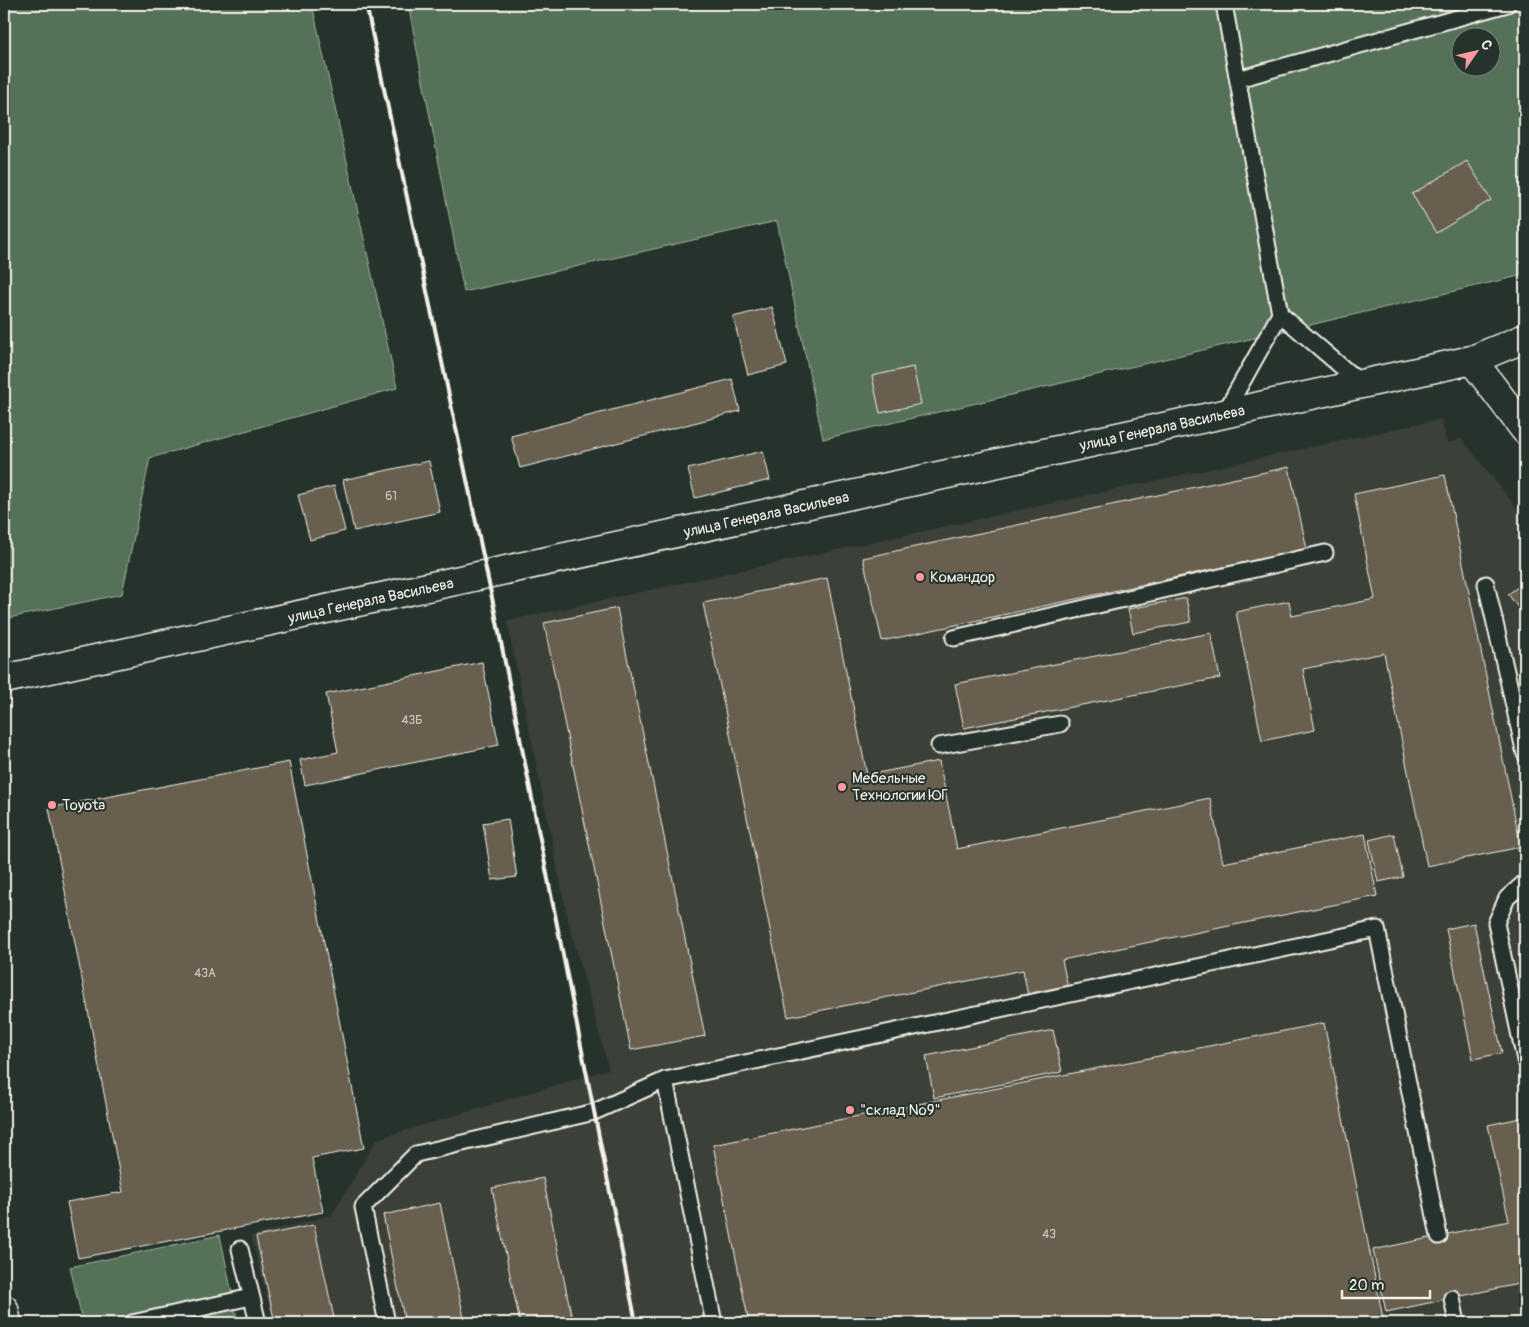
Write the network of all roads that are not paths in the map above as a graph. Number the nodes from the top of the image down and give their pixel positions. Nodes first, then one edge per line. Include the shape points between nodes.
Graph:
1 (1224, 4) edge
2 (1507, 4) edge
3 (1238, 79) junction
4 (1280, 314) junction
5 (1525, 338) edge
6 (1472, 360) junction
7 (1357, 380) dead end
8 (1224, 414) junction
9 (1525, 430) edge
10 (1325, 553) dead end
11 (1486, 584) dead end
12 (954, 638) dead end
13 (4, 679) edge
14 (1060, 724) dead end
15 (939, 746) dead end
16 (1525, 754) edge
17 (1525, 882) edge
18 (1525, 1060) edge
19 (665, 1080) junction
20 (1439, 1236) dead end
21 (240, 1249) dead end
22 (251, 1297) junction
23 (1452, 1298) dead end
24 (4, 1309) edge
25 (7, 1323) edge
26 (132, 1323) edge
27 (258, 1323) edge
28 (387, 1323) edge
29 (714, 1323) edge
30 (1457, 1323) edge

1 - 3 lane
2 - 3 lane
3 - 4 lane
4 - 7 lane
4 - 8 lane
5 - 6 main road, улица Генерала Васильева
6 - 8 main road, улица Генерала Васильева
6 - 9 main road
8 - 13 main road, улица Генерала Васильева
10 - 12 lane
11 - 16 lane
14 - 15 lane
17 - 18 lane via 1507,898 1496,923
19 - 20 lane via 1377,929
19 - 28 lane via 594,1112 416,1154 363,1208
19 - 29 lane
21 - 22 lane
22 - 26 lane
22 - 27 lane
23 - 30 lane
24 - 25 main road

